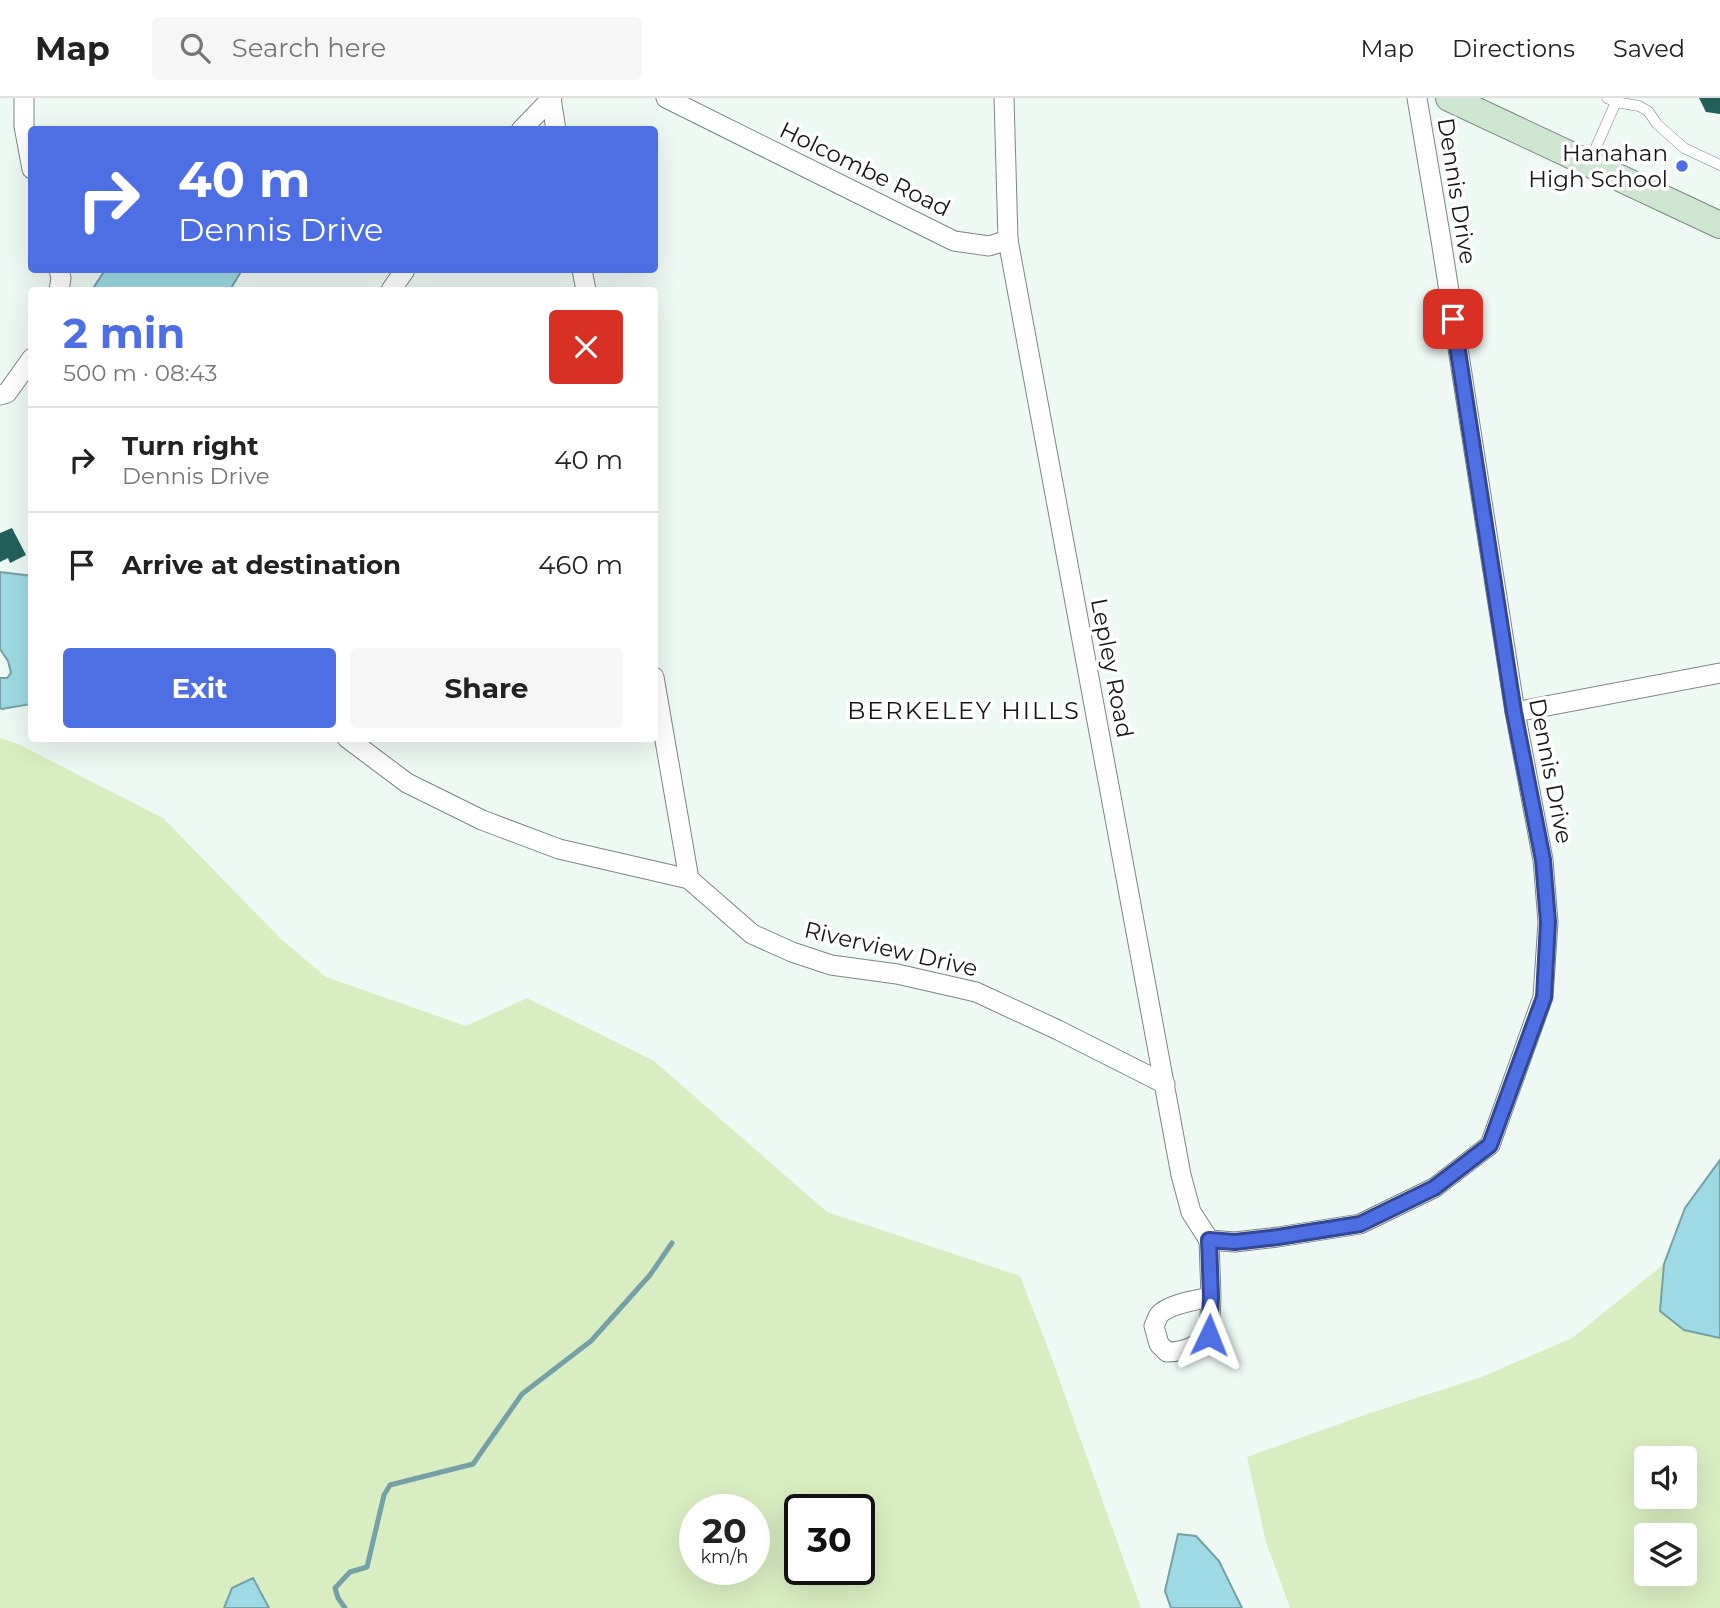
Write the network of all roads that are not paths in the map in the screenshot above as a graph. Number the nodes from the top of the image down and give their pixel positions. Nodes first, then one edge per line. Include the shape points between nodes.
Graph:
1 (24, 98) edge
2 (551, 98) edge
3 (666, 98) edge
4 (1004, 98) edge
5 (1417, 98) edge
6 (1449, 98) edge
7 (1611, 100) edge
8 (525, 126) edge
9 (555, 126) edge
10 (28, 148) edge
11 (1588, 163) junction
12 (1720, 165) edge
13 (1720, 225) edge
14 (1008, 240) junction
15 (28, 363) edge
16 (0, 395) edge
17 (1720, 673) edge
18 (658, 700) edge
19 (1514, 712) junction
20 (352, 742) edge
21 (689, 879) junction
22 (1165, 1084) junction
23 (1209, 1240) junction
24 (1211, 1297) dead end

1 - 10 street
2 - 8 street
2 - 9 street
3 - 14 street, Holcombe Road via 954,241 989,246
4 - 14 street, Lepley Road
5 - 19 street, Dennis Drive
6 - 11 street
7 - 11 lane
7 - 12 lane via 1648,111 1685,148
11 - 13 street
14 - 22 street, Lepley Road
15 - 16 street
17 - 19 street
18 - 21 street
19 - 23 street, Dennis Drive via 1543,860 1548,922 1544,997 1490,1145 1434,1188 1360,1224 1235,1242
20 - 21 street, Riverview Drive via 407,783 482,820 559,849
21 - 22 street, Riverview Drive via 752,934 792,952 831,965 976,992
22 - 23 street, Lepley Road via 1191,1212
23 - 24 street

